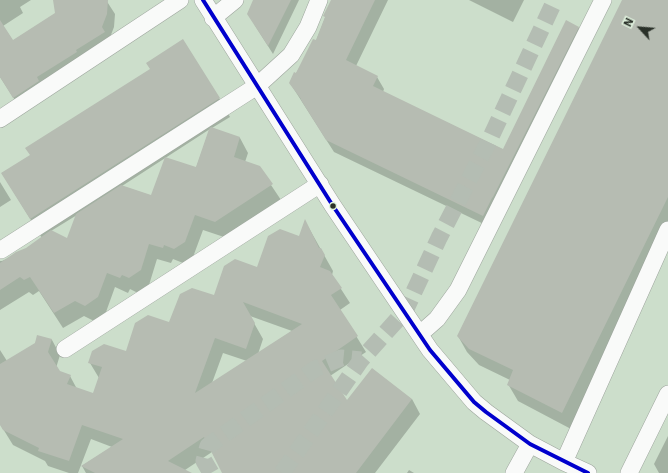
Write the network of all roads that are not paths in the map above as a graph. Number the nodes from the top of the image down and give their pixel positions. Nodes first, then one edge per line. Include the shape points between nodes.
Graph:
1 (180, 0) edge
2 (202, 0) edge
3 (235, 0) edge
4 (319, 0) edge
5 (603, 0) edge
6 (213, 18) junction
7 (257, 86) junction
8 (0, 119) edge
9 (320, 184) junction
10 (668, 230) edge
11 (1, 250) edge
12 (420, 334) junction
13 (65, 349) dead end
14 (668, 394) edge
15 (530, 444) junction
16 (567, 467) edge
17 (514, 473) edge
18 (588, 473) edge
19 (629, 473) edge

1 - 8 street
2 - 6 street
3 - 6 street
4 - 7 street via 308,27 291,55
5 - 12 street via 458,290 437,318
6 - 7 street
7 - 9 street
7 - 11 street
9 - 12 street
9 - 13 street
10 - 16 street
12 - 15 street via 430,350 474,402
14 - 19 street
15 - 16 street
15 - 17 street
16 - 18 street

